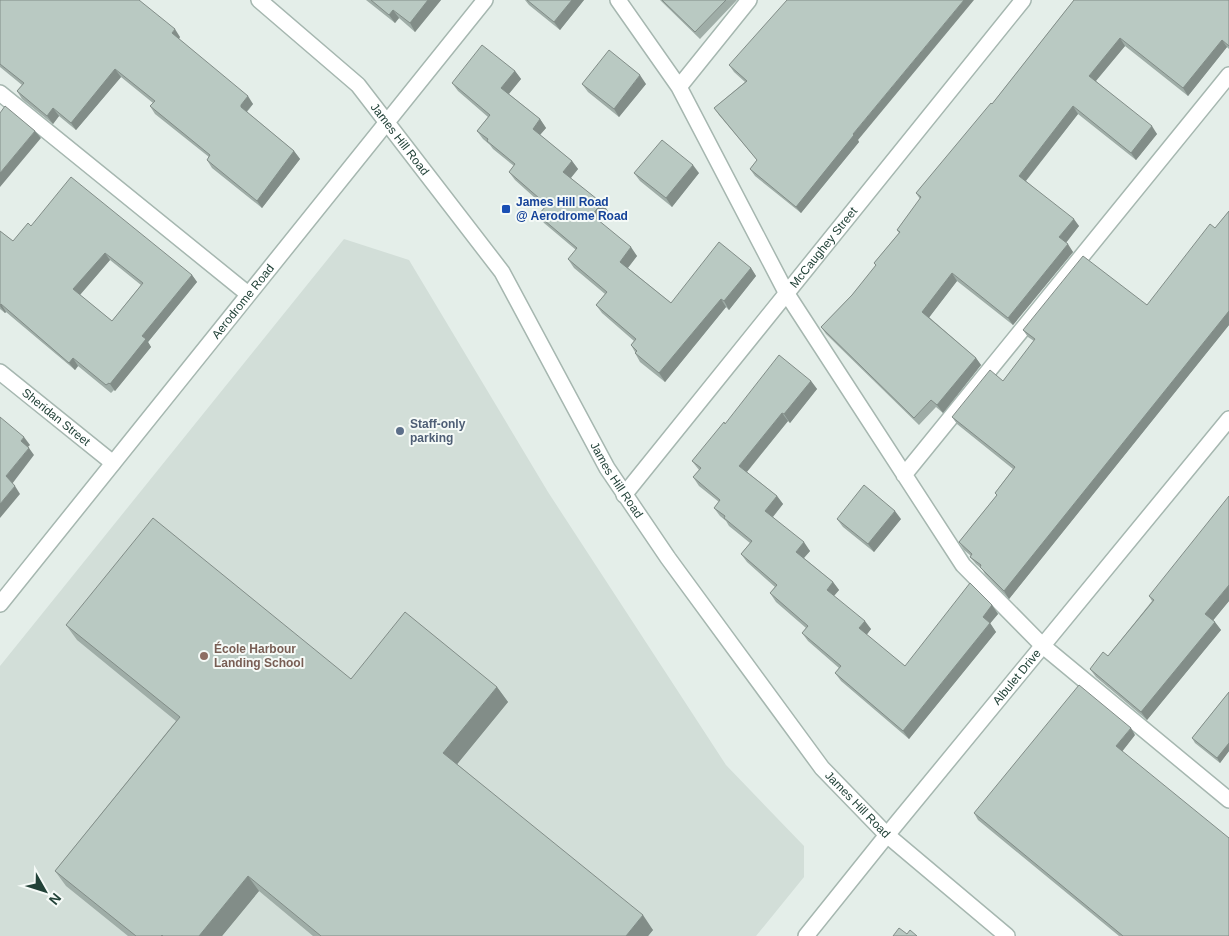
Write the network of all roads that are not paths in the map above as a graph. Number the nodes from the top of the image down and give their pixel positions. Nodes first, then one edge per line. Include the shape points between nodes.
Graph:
1 (259, 0) edge
2 (485, 0) edge
3 (618, 0) edge
4 (749, 0) edge
5 (1023, 0) edge
6 (1229, 75) edge
7 (679, 87) junction
8 (0, 93) edge
9 (386, 123) junction
10 (248, 294) junction
11 (786, 294) junction
12 (0, 372) edge
13 (1229, 419) edge
14 (113, 463) junction
15 (904, 475) junction
16 (624, 495) junction
17 (0, 604) edge
18 (1043, 646) junction
19 (1226, 791) edge
20 (887, 835) junction
21 (806, 936) edge
22 (1007, 936) edge

1 - 9 street, James Hill Road via 358,85
2 - 9 street, Aerodrome Road
3 - 7 street
4 - 7 street
5 - 11 street, McCaughey Street
6 - 15 street
7 - 11 street
8 - 10 street
9 - 10 street, Aerodrome Road
9 - 16 street, James Hill Road via 502,272
10 - 14 street, Aerodrome Road
11 - 15 street
11 - 16 street, McCaughey Street
12 - 14 street, Sheridan Street
13 - 18 street, Albulet Drive
14 - 17 street, Aerodrome Road
15 - 18 street via 963,565
16 - 20 street, James Hill Road via 822,768
18 - 19 street
18 - 20 street, Albulet Drive
20 - 21 street, Albulet Drive
20 - 22 street, James Hill Road

